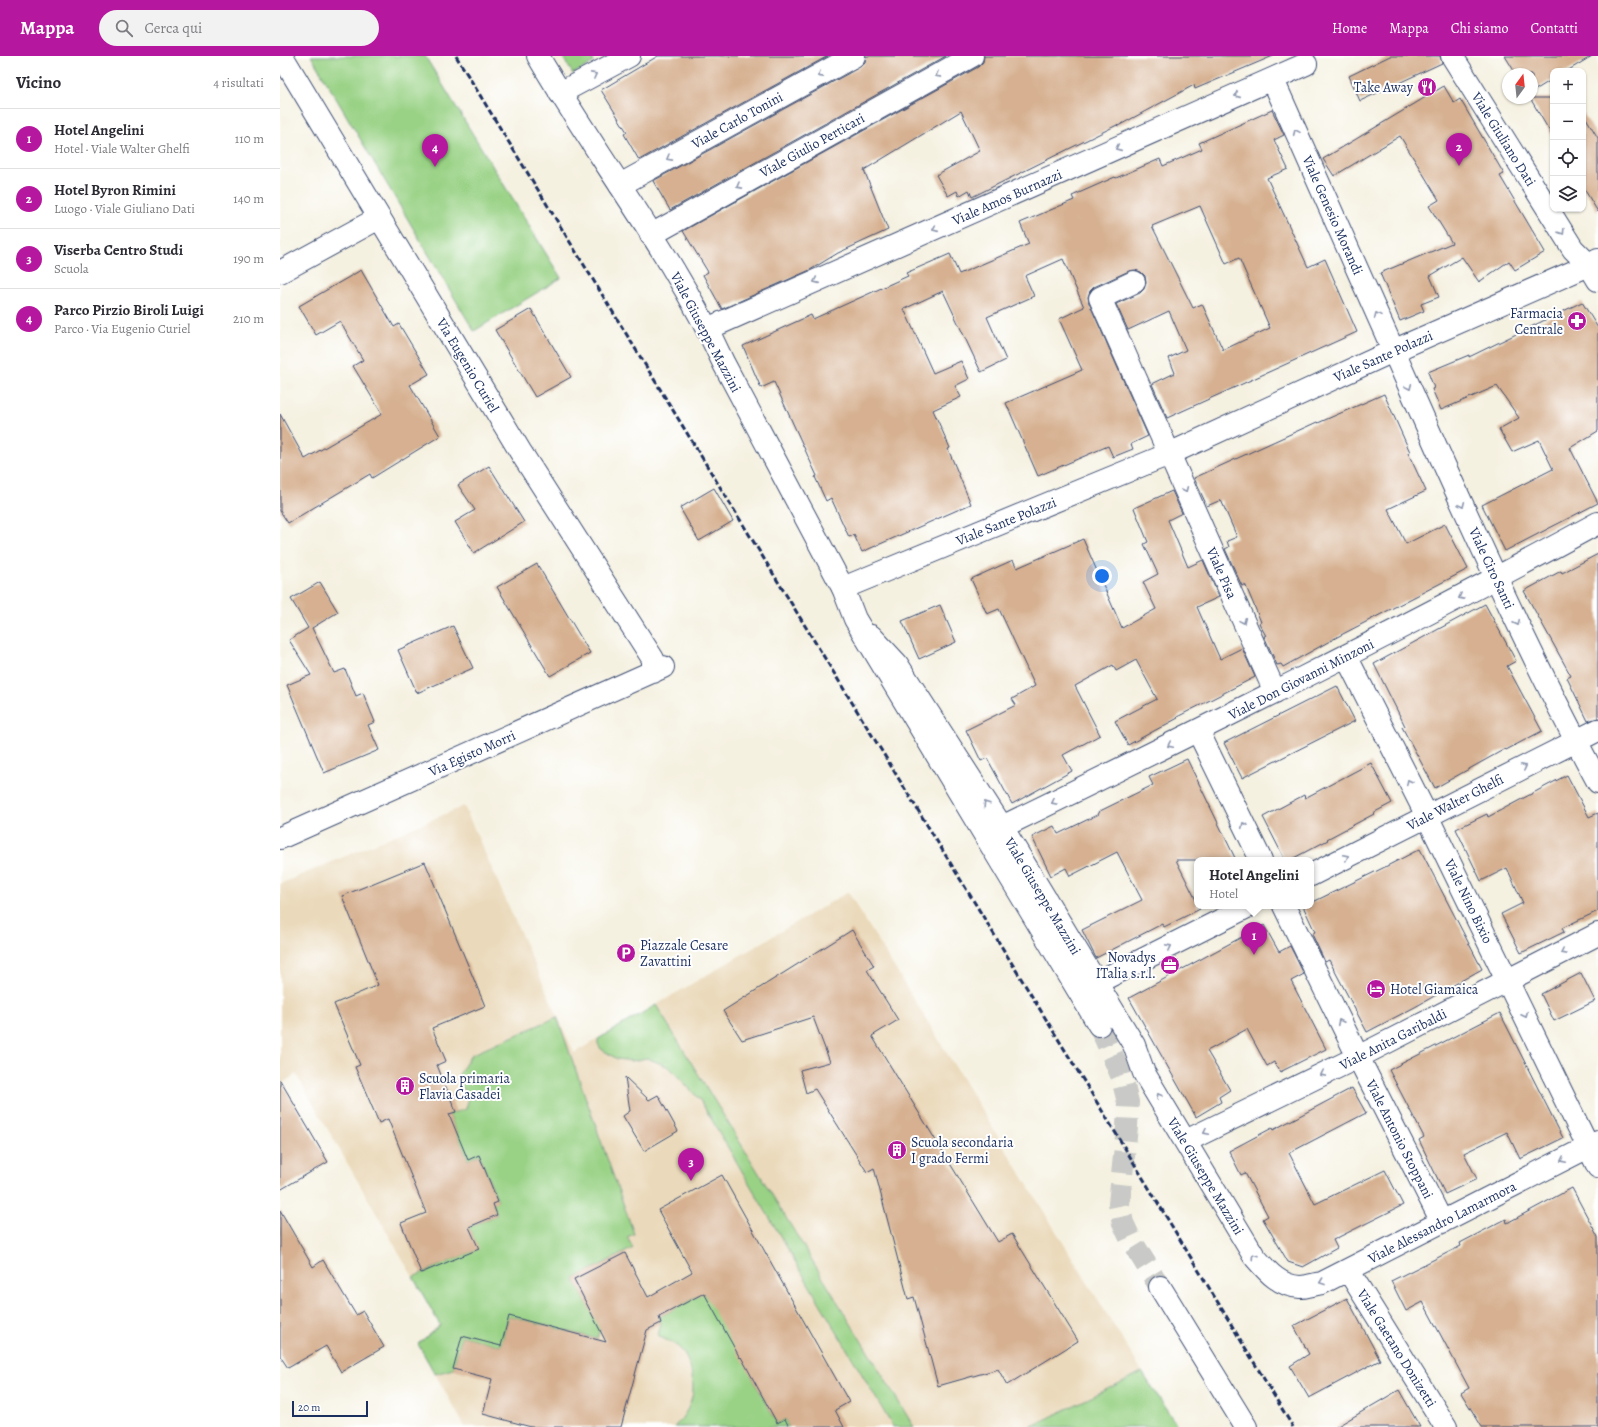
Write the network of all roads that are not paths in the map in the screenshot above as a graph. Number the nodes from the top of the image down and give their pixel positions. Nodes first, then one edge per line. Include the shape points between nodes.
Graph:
1 (282, 56) edge
2 (538, 56) edge
3 (629, 56) edge
4 (854, 56) edge
5 (972, 56) edge
6 (1452, 56) edge
7 (1306, 64) dead end
8 (1273, 80) junction
9 (560, 93) junction
10 (620, 185) junction
11 (379, 218) junction
12 (652, 235) junction
13 (1595, 268) edge
14 (280, 272) edge
15 (1134, 282) dead end
16 (707, 329) junction
17 (1392, 351) junction
18 (1169, 454) junction
19 (1598, 523) edge
20 (1496, 579) junction
21 (843, 588) junction
22 (855, 619) junction
23 (1346, 656) junction
24 (658, 670) joint
25 (1275, 692) junction
26 (1598, 730) edge
27 (1198, 731) junction
28 (1576, 741) junction
29 (1598, 782) edge
30 (1427, 816) junction
31 (1002, 827) junction
32 (280, 838) edge
33 (1260, 857) edge
34 (1314, 873) edge
35 (1243, 909) edge
36 (1285, 909) edge
37 (1598, 934) edge
38 (1508, 980) junction
39 (1096, 983) junction
40 (1099, 1025) tunnel mouth
41 (1358, 1057) junction
42 (1186, 1141) junction
43 (1593, 1145) edge
44 (1598, 1167) edge
45 (1442, 1222) junction
46 (1348, 1270) junction
47 (1282, 1283) joint
48 (1160, 1286) tunnel mouth
49 (1246, 1427) edge
50 (1446, 1427) edge

1 - 11 street, Via Eugenio Curiel
2 - 9 street, Viale Giuseppe Mazzini
9 -> 3 street
4 -> 10 street, Viale Carlo Tonini
5 -> 12 street, Viale Giulio Perticari
6 -> 13 street, Viale Giuliano Dati via 1573,249
7 - 8 street, Viale Amos Burnazzi
8 -> 16 street, Viale Amos Burnazzi
17 -> 8 street, Viale Genesio Morandi
9 - 10 street, Viale Giuseppe Mazzini
10 - 12 street, Viale Giuseppe Mazzini
11 - 14 street
11 - 24 street, Via Eugenio Curiel via 520,451
12 - 16 street, Viale Giuseppe Mazzini
13 - 17 street, Viale Sante Polazzi
15 - 18 street via 1100,298
16 - 21 street, Viale Giuseppe Mazzini
17 - 18 street, Viale Sante Polazzi
17 -> 20 street, Viale Ciro Santi
18 - 21 street, Viale Sante Polazzi
18 -> 25 street, Viale Pisa
19 - 20 street, Viale Don Giovanni Minzoni
20 -> 23 street, Viale Don Giovanni Minzoni
20 -> 28 street, Viale Ciro Santi
21 - 22 street, Viale Giuseppe Mazzini
31 -> 22 street, Viale Giuseppe Mazzini via 897,664
22 - 40 street, Viale Giuseppe Mazzini
23 - 25 street, Viale Don Giovanni Minzoni
30 -> 23 street, Viale Nino Bixio
24 - 32 street, Via Egisto Morri
25 - 27 street, Viale Don Giovanni Minzoni
26 - 28 street, Viale Walter Ghelfi
27 -> 31 street, Viale Don Giovanni Minzoni
33 -> 27 street
28 - 29 street, Viale Ciro Santi
30 -> 28 street, Viale Walter Ghelfi
34 -> 30 street, Viale Walter Ghelfi
30 - 38 street, Viale Nino Bixio
31 - 39 street, Viale Giuseppe Mazzini
39 -> 35 street
41 -> 36 street, Viale Antonio Stoppani
37 -> 38 street, Viale Anita Garibaldi
38 - 41 street, Viale Anita Garibaldi
38 -> 43 street, Viale Nino Bixio
42 -> 39 street, Viale Giuseppe Mazzini via 1144,1073 1134,1045
41 -> 42 street, Viale Anita Garibaldi
41 - 45 street, Viale Antonio Stoppani
47 -> 42 street, Viale Giuseppe Mazzini via 1267,1272 1254,1256
43 - 44 street, Viale Nino Bixio
43 -> 45 street, Viale Alessandro Lamarmora
45 - 46 street, Viale Alessandro Lamarmora
46 -> 47 street, Viale Alessandro Lamarmora via 1322,1282 1301,1287
46 - 50 street, Viale Gaetano Donizetti
48 - 49 street

